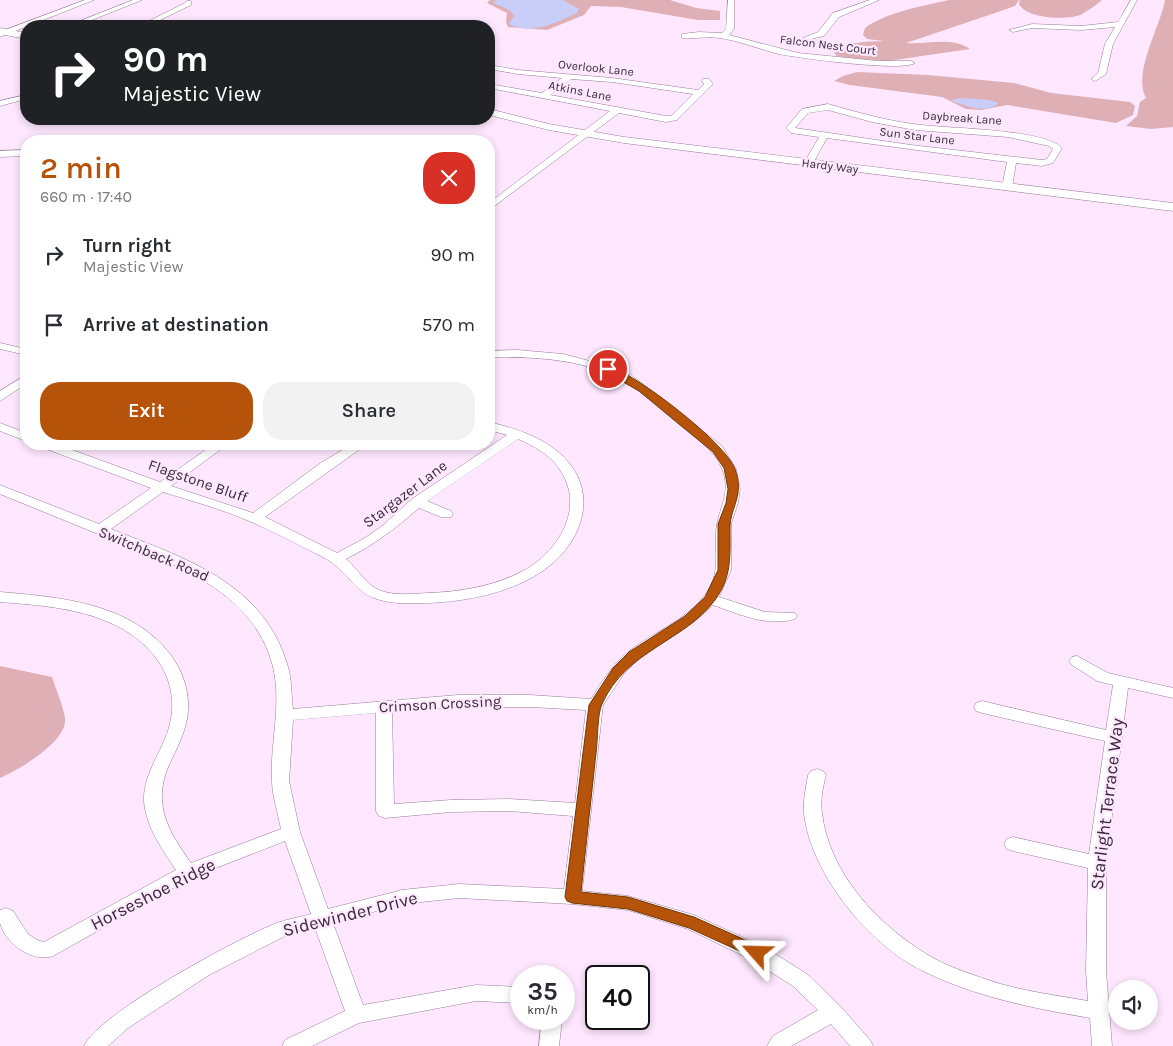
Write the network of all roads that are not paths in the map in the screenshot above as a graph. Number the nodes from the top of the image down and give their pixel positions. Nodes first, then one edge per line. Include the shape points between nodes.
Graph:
1 (91, 0) edge
2 (139, 0) edge
3 (731, 0) edge
4 (876, 0) edge
5 (1134, 0) edge
6 (186, 1) edge
7 (77, 6) junction
8 (112, 11) junction
9 (38, 20) edge
10 (92, 20) edge
11 (156, 20) edge
12 (1120, 24) junction
13 (20, 26) edge
14 (1013, 30) dead end
15 (4, 32) edge
16 (20, 32) edge
17 (20, 35) edge
18 (685, 36) dead end
19 (724, 36) junction
20 (807, 38) dead end
21 (910, 63) dead end
22 (495, 68) edge
23 (571, 75) junction
24 (1095, 79) dead end
25 (706, 80) dead end
26 (495, 87) edge
27 (700, 93) junction
28 (542, 97) junction
29 (20, 98) edge
30 (0, 104) edge
31 (495, 108) edge
32 (616, 111) junction
33 (495, 113) edge
34 (790, 128) joint
35 (589, 132) junction
36 (876, 132) junction
37 (824, 136) junction
38 (981, 144) junction
39 (20, 153) edge
40 (0, 154) edge
41 (1012, 160) junction
42 (810, 161) junction
43 (1042, 163) joint
44 (1008, 184) junction
45 (495, 197) edge
46 (499, 198) junction
47 (1173, 200) edge
48 (495, 202) edge
49 (1173, 207) edge
50 (0, 346) edge
51 (20, 351) edge
52 (495, 354) edge
53 (20, 383) edge
54 (0, 397) edge
55 (0, 427) edge
56 (495, 428) edge
57 (516, 434) junction
58 (20, 435) edge
59 (495, 448) edge
60 (77, 450) edge
61 (213, 450) edge
62 (351, 450) edge
63 (493, 450) edge
64 (161, 486) junction
65 (0, 490) edge
66 (417, 502) junction
67 (446, 514) dead end
68 (254, 518) junction
69 (100, 530) junction
70 (336, 559) junction
71 (0, 597) edge
72 (710, 599) junction
73 (790, 616) dead end
74 (1077, 661) dead end
75 (1121, 682) junction
76 (1173, 693) edge
77 (595, 705) junction
78 (384, 707) junction
79 (982, 707) dead end
80 (286, 715) junction
81 (1113, 737) junction
82 (816, 775) dead end
83 (582, 810) junction
84 (291, 832) junction
85 (1013, 844) dead end
86 (1096, 863) junction
87 (188, 872) junction
88 (572, 897) junction
89 (6, 916) dead end
90 (321, 918) junction
91 (510, 995) edge
92 (1098, 1011) junction
93 (833, 1012) junction
94 (356, 1015) junction
95 (551, 1030) edge
96 (94, 1046) edge
97 (292, 1046) edge
98 (550, 1046) edge
99 (777, 1046) edge
100 (863, 1046) edge
101 (1102, 1046) edge

1 - 7 street
2 - 8 street
3 - 19 street via 730,29
4 - 20 street via 836,16 822,34
5 - 12 street
6 - 11 street via 189,4
7 - 8 street
7 - 9 street
8 - 10 street
12 - 14 street via 1081,28 1032,26
12 - 24 street via 1109,44 1102,74
13 - 15 street
15 - 16 main road
15 - 17 main road
18 - 19 street, Falcon Nest Court
19 - 21 street, Falcon Nest Court via 792,54
22 - 23 street, Overlook Lane
23 - 27 street, Overlook Lane
23 - 28 street
25 - 27 street via 710,84
26 - 28 street, Atkins Lane
27 - 32 street, Atkins Lane via 674,118
28 - 32 street, Atkins Lane
29 - 30 street
31 - 35 main road, Hardy Way
32 - 35 street
33 - 35 main road, Hardy Way
34 - 36 street, Daybreak Lane via 805,110 839,109
34 - 37 street, Sun Star Lane
35 - 42 main road, Hardy Way via 676,148
35 - 46 street
36 - 37 street, Sun Star Lane
36 - 38 street, Sun Star Lane
36 - 38 street, Daybreak Lane via 928,130
37 - 42 street
38 - 41 street, Sun Star Lane
38 - 43 street, Daybreak Lane via 1052,144 1058,148 1050,161
39 - 40 street
41 - 43 street, Sun Star Lane
41 - 44 street
42 - 44 main road, Hardy Way
44 - 47 main road, Hardy Way
44 - 49 main road, Hardy Way
45 - 46 street
46 - 48 street
50 - 51 street
52 - 72 street via 563,357 608,369 643,388 716,449 730,468 733,489 724,524 724,570
53 - 54 street
55 - 58 street
56 - 57 street
57 - 59 street, Stargazer Lane
57 - 70 street via 548,450 572,476 578,490 578,506 567,540 544,563 528,574 481,590 400,598 371,593
60 - 64 street, Flagstone Bluff
61 - 64 street
62 - 68 street
63 - 66 street, Stargazer Lane
64 - 68 street, Flagstone Bluff
64 - 69 street
65 - 69 street, Switchback Road
66 - 67 street
66 - 70 street, Stargazer Lane via 381,533
68 - 70 street, Flagstone Bluff
69 - 80 street, Switchback Road via 176,560 210,577 237,597 269,636 281,668
71 - 87 street via 56,603 90,611 128,625 162,652 174,673 179,694 178,720 155,776 153,800 156,821
72 - 73 street via 764,616
72 - 77 street via 690,618 634,655 617,671
74 - 75 street via 1103,678
75 - 76 street
75 - 81 street, Starlight Terrace Way
77 - 78 street, Crimson Crossing via 467,701
77 - 83 street
78 - 80 street, Crimson Crossing
78 - 83 street via 385,811 451,806
79 - 81 street
80 - 84 street, Switchback Road via 280,781
81 - 86 street, Starlight Terrace Way
82 - 92 street via 813,812 819,843 834,875 851,900 901,948 934,968 1000,991
83 - 88 street
84 - 87 street, Horseshoe Ridge
84 - 90 street, Switchback Road
85 - 86 street
86 - 92 street, Starlight Terrace Way
87 - 89 street, Horseshoe Ridge via 46,950 22,942
88 - 90 street, Sidewinder Drive via 459,891 402,897
88 - 93 street, Sidewinder Drive via 628,903 694,923 757,953 800,980
90 - 94 street, Switchback Road
90 - 96 street, Sidewinder Drive via 282,928 202,969 121,1022
91 - 94 street via 476,994
92 - 101 street, Starlight Terrace Way
93 - 99 street
93 - 100 street, Sidewinder Drive
94 - 97 street
95 - 98 street

